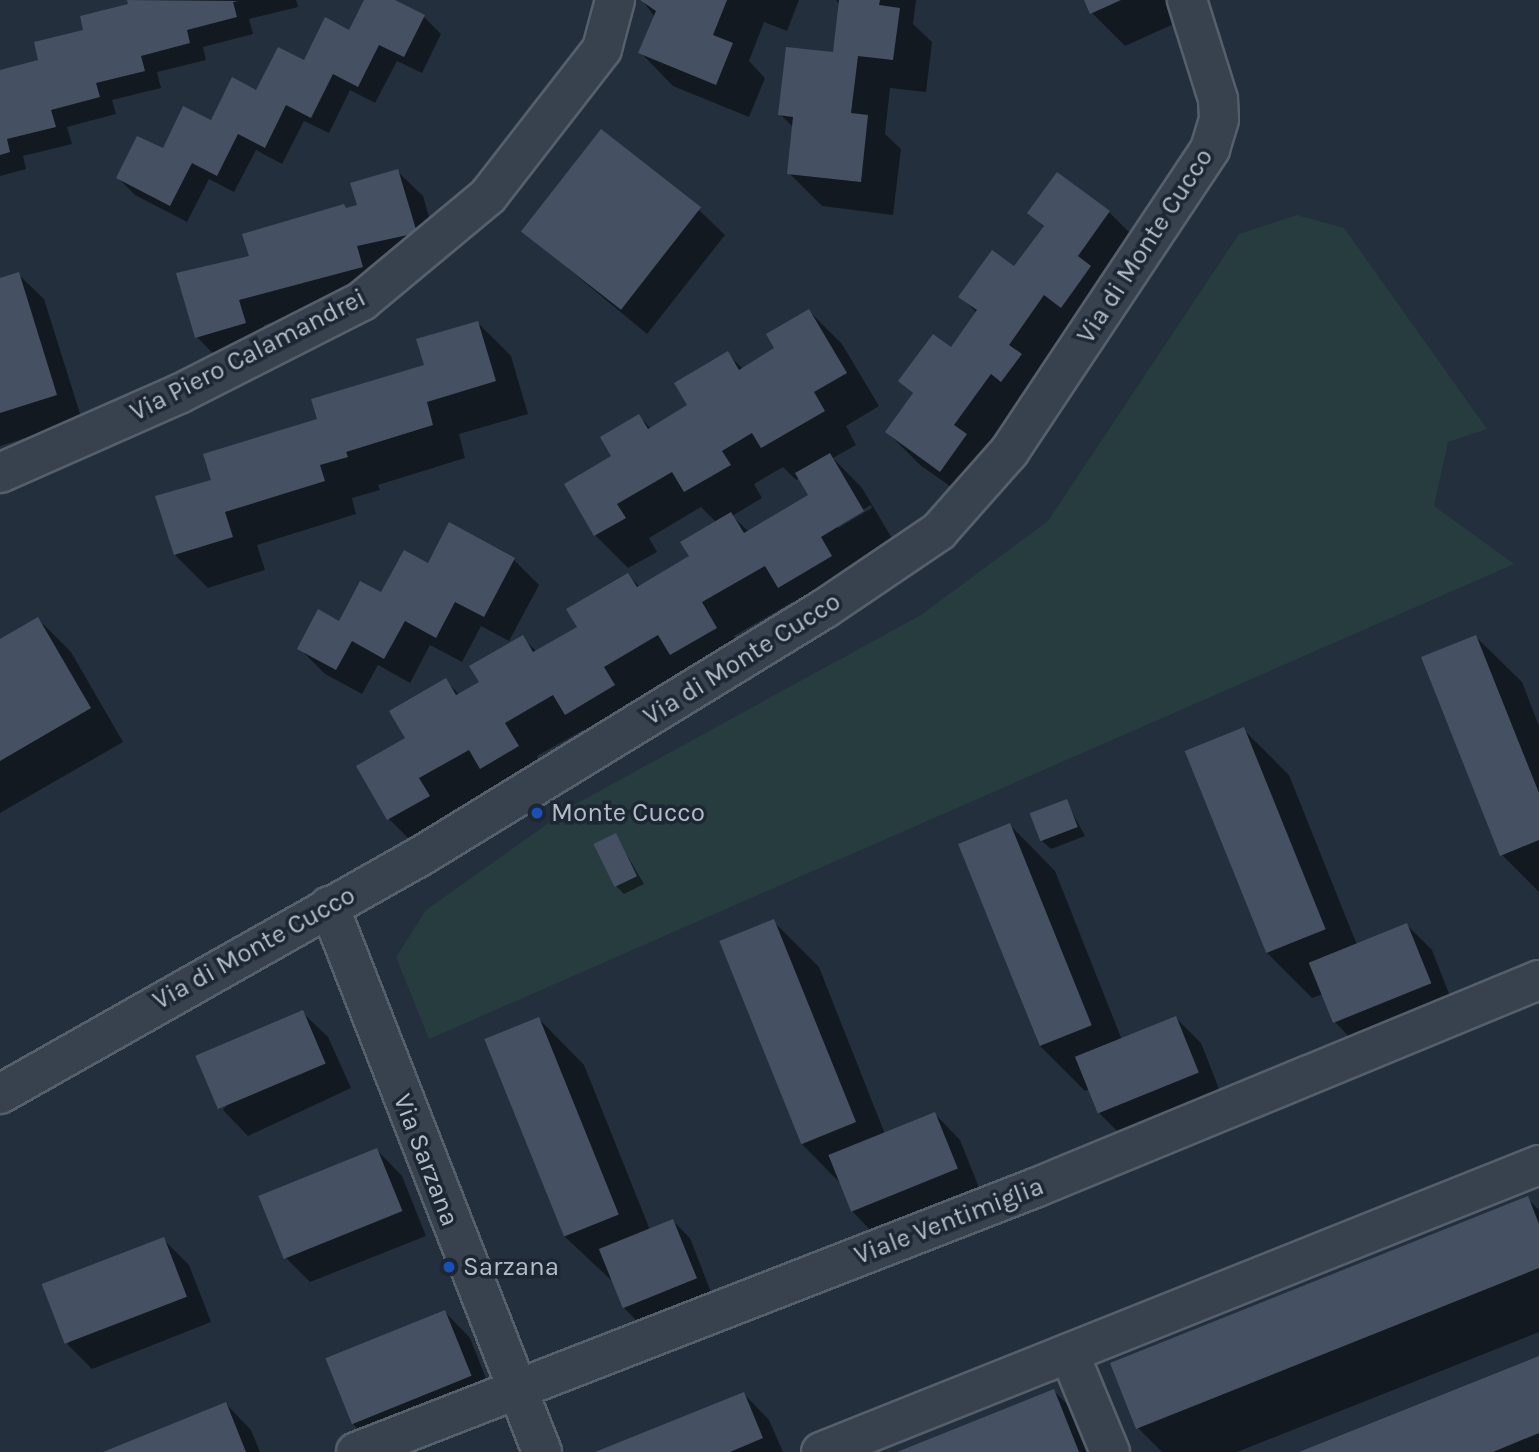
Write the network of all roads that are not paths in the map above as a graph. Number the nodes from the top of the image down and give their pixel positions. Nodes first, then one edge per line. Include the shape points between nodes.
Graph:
1 (615, 0) edge
2 (1187, 0) edge
3 (0, 473) edge
4 (329, 906) junction
5 (1539, 980) edge
6 (0, 1094) edge
7 (1539, 1165) edge
8 (1069, 1353) junction
9 (516, 1389) junction
10 (356, 1452) edge
11 (541, 1452) edge
12 (821, 1452) edge
13 (1110, 1452) edge

1 - 3 street, Via Piero Calamandrei via 602,49 488,196 362,302 179,394
2 - 4 street, Via di Monte Cucco via 1218,99 1219,119 1210,149 1046,399 973,497 913,551 824,609 416,859
4 - 6 street, Via di Monte Cucco
4 - 9 street, Via Sarzana
5 - 9 street, Viale Ventimiglia via 1035,1188
7 - 8 street
8 - 12 street
8 - 13 street
9 - 10 street, Viale Ventimiglia
9 - 11 street, Via Sarzana

